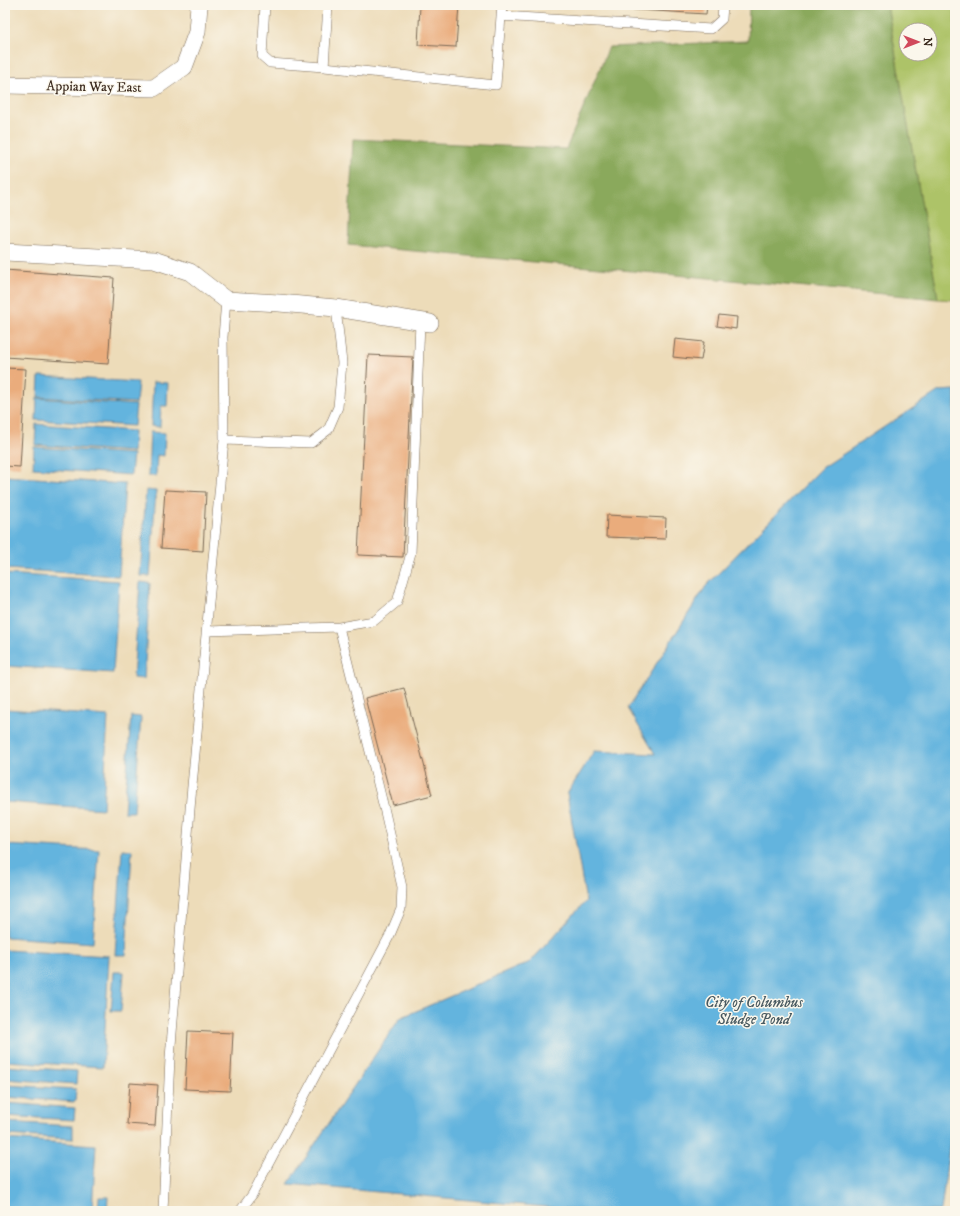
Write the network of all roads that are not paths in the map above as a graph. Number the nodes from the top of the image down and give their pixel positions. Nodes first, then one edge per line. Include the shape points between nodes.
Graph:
1 (199, 5) edge
2 (265, 5) edge
3 (328, 5) edge
4 (502, 5) edge
5 (723, 5) edge
6 (501, 16) junction
7 (324, 67) junction
8 (5, 85) edge
9 (5, 252) edge
10 (226, 300) junction
11 (336, 308) junction
12 (425, 322) joint
13 (224, 440) junction
14 (339, 627) junction
15 (207, 631) junction
16 (164, 1211) edge
17 (240, 1211) edge

1 - 8 street, Appian Way East via 197,32 184,66 154,88
2 - 7 lane via 262,56 270,63
3 - 7 lane
4 - 6 lane
5 - 6 lane via 722,19 711,29
6 - 7 lane via 496,85
9 - 10 street via 154,260 190,272
10 - 11 street
10 - 13 lane via 223,337
11 - 12 street
11 - 13 lane via 342,364 338,407 328,430 311,443
12 - 14 lane via 411,553 397,602 374,621
13 - 15 lane
14 - 15 lane
14 - 17 lane via 402,887 401,909 390,935 252,1195
15 - 16 lane via 170,1058

